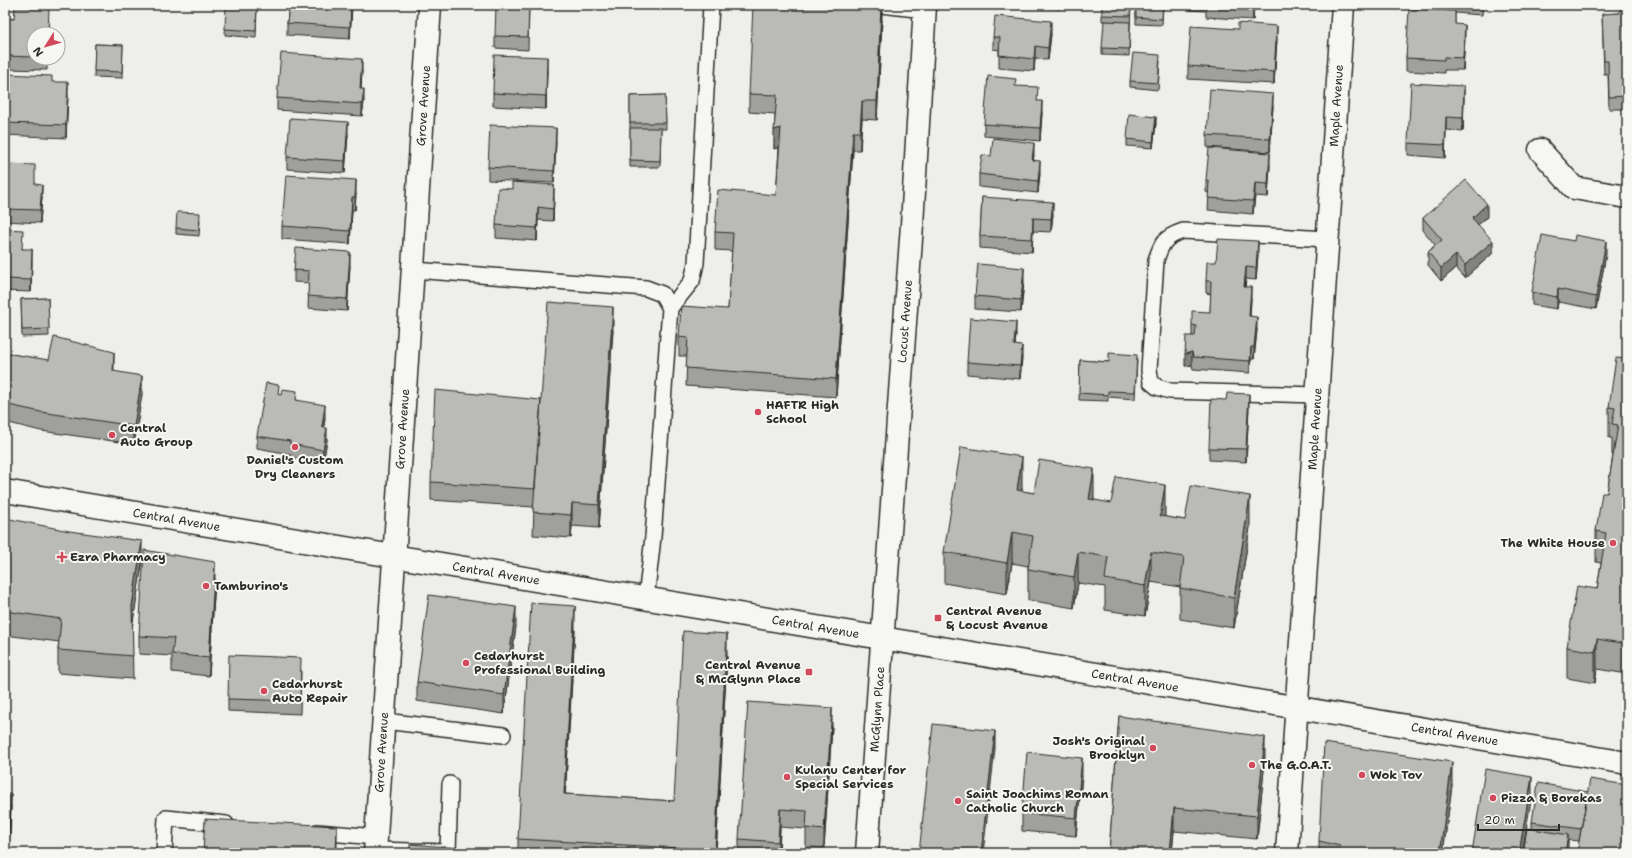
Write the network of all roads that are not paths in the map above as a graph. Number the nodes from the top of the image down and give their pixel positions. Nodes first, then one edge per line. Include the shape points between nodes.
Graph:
1 (430, 5) edge
2 (711, 5) edge
3 (881, 5) edge
4 (1343, 5) edge
5 (925, 7) edge
6 (1540, 150) dead end
7 (1627, 197) edge
8 (1327, 239) junction
9 (414, 270) junction
10 (670, 308) junction
11 (1317, 395) junction
12 (5, 491) edge
13 (395, 556) junction
14 (646, 599) junction
15 (881, 638) junction
16 (1296, 708) junction
17 (384, 721) junction
18 (503, 735) dead end
19 (1627, 763) edge
20 (450, 784) dead end
21 (238, 825) edge
22 (301, 830) edge
23 (376, 847) edge
24 (164, 853) edge
25 (867, 853) edge
26 (1287, 853) edge

1 - 9 street, Grove Avenue
2 - 10 lane via 696,263 692,281
3 - 5 lane
4 - 8 street, Maple Avenue
5 - 15 street, Locust Avenue via 912,225
6 - 7 street via 1574,188
8 - 11 street, Maple Avenue
8 - 11 lane via 1183,231 1171,235 1162,244 1156,260 1149,370 1151,382 1170,391
9 - 10 lane via 646,288 662,294
9 - 13 street, Grove Avenue
10 - 14 lane
11 - 16 street, Maple Avenue
12 - 13 street, Central Avenue
13 - 14 street, Central Avenue
13 - 17 street, Grove Avenue
14 - 15 street, Central Avenue
15 - 16 street, Central Avenue
15 - 25 street, McGlynn Place
16 - 19 street, Central Avenue
16 - 26 street, Maple Avenue
17 - 18 lane
17 - 23 street, Grove Avenue
20 - 23 lane via 448,852
21 - 24 lane via 166,818
22 - 23 lane

